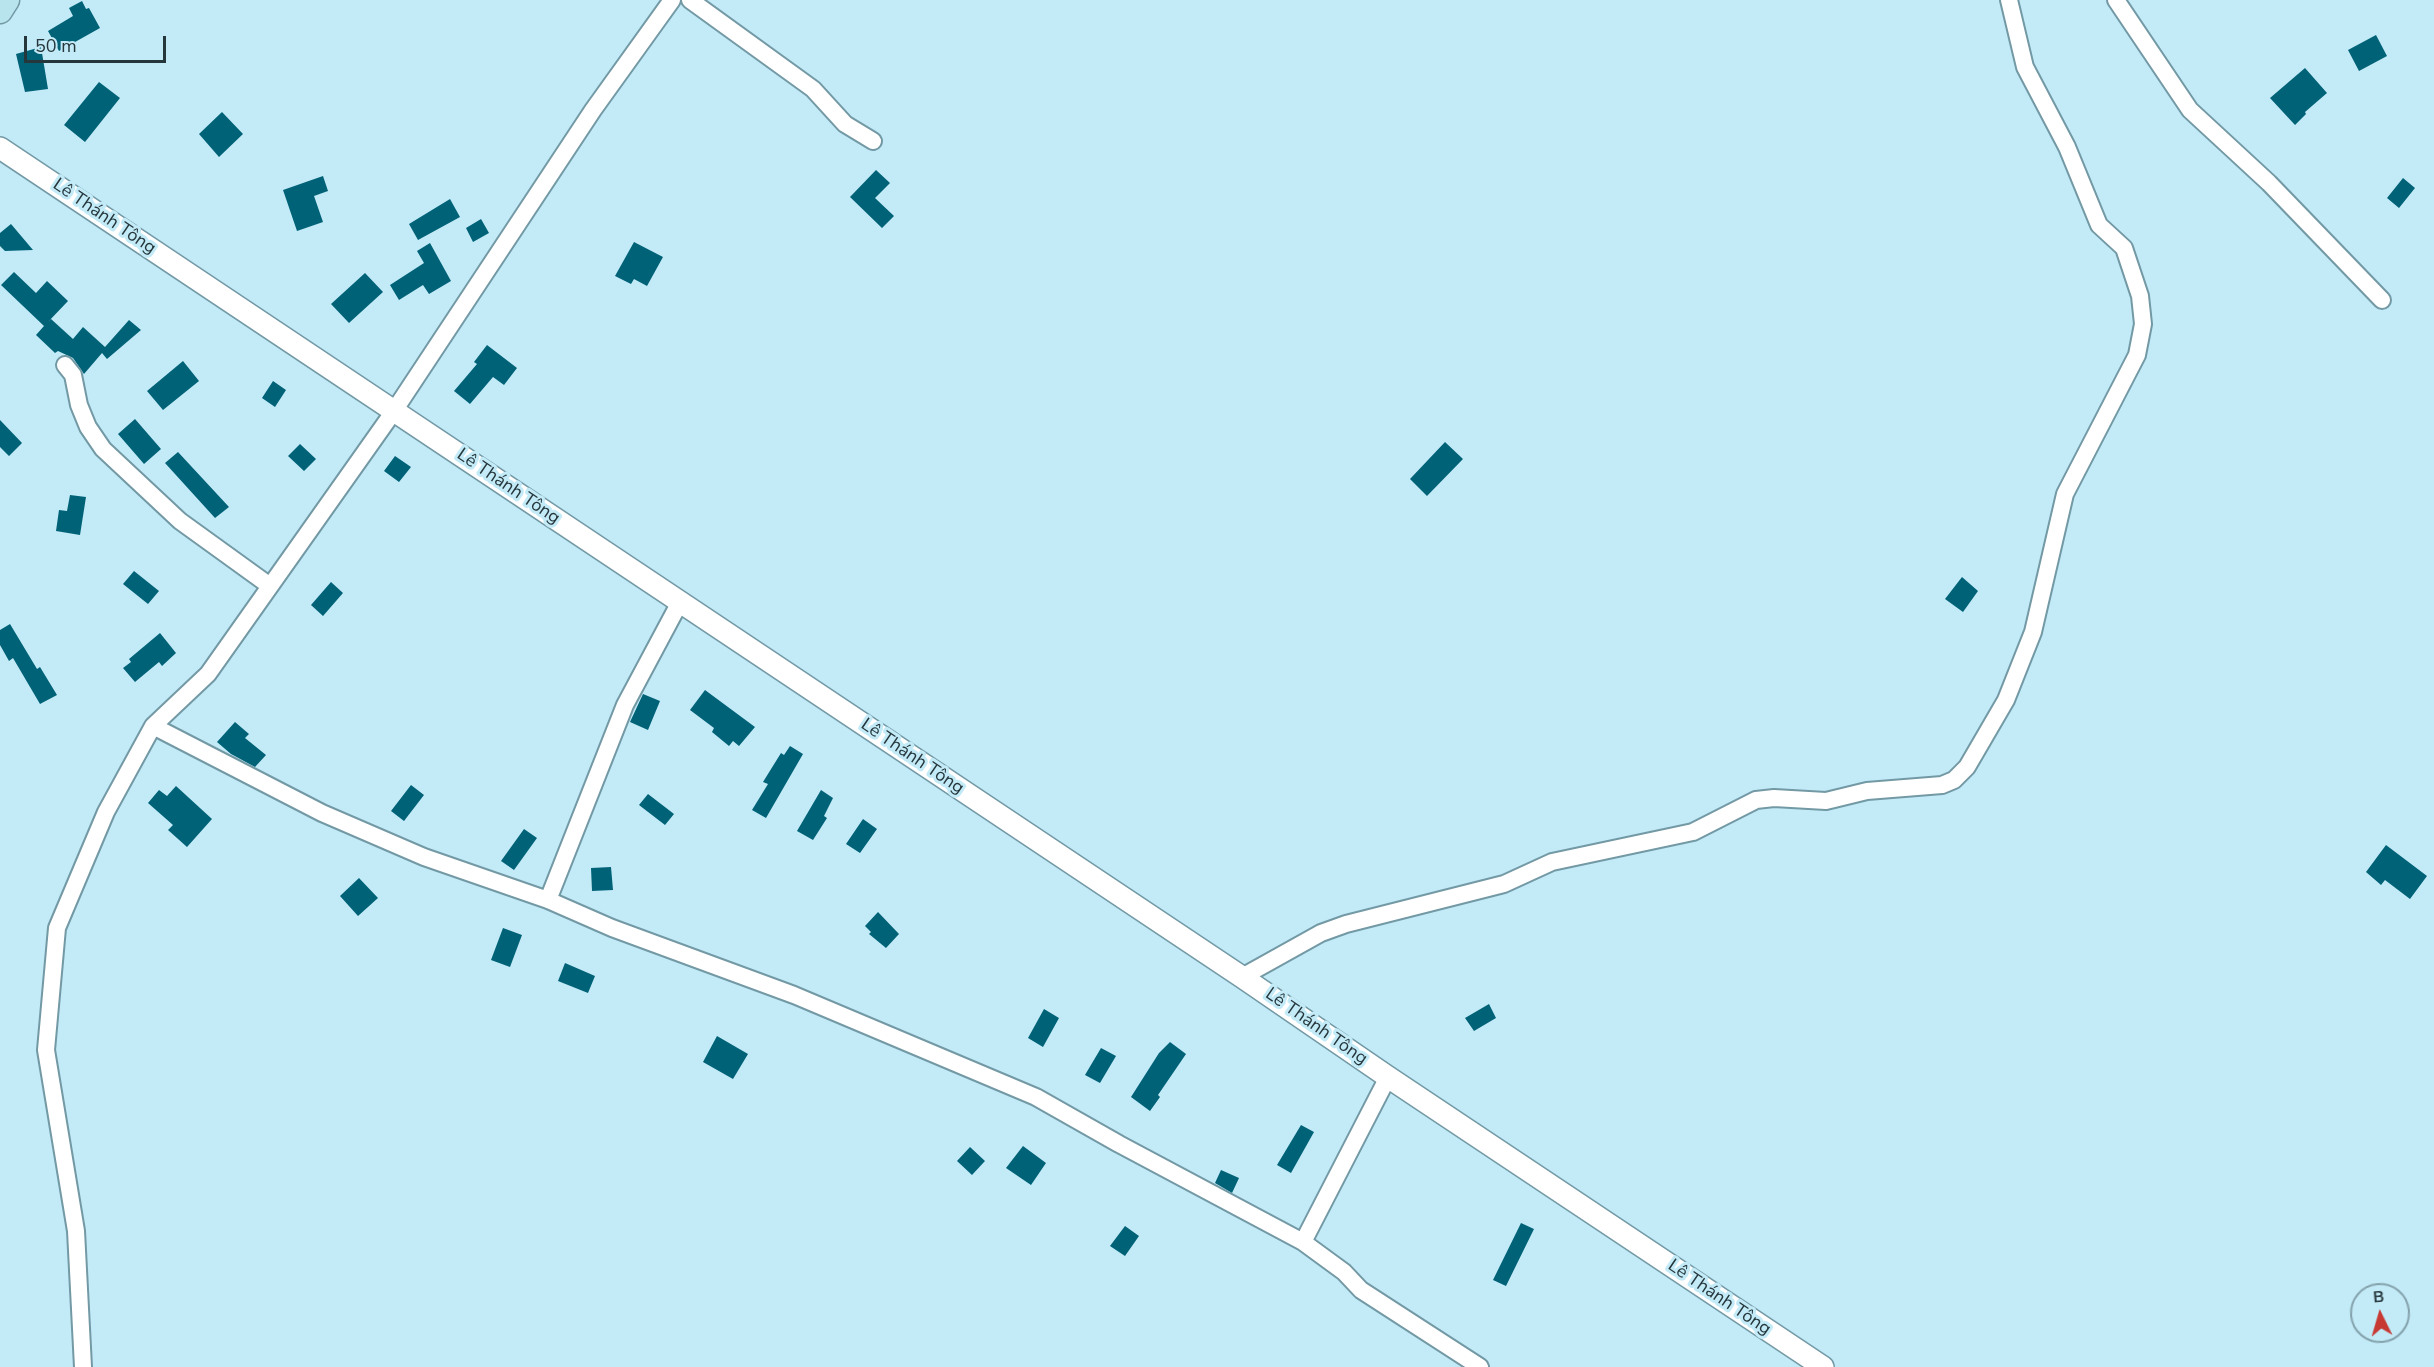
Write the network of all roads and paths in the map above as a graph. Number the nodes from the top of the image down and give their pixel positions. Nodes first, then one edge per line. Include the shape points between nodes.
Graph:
1 (7, 0) edge
2 (672, 0) edge
3 (690, 0) edge
4 (2009, 0) edge
5 (2116, 0) edge
6 (0, 11) edge
7 (873, 141) dead end
8 (0, 148) edge
9 (2382, 300) dead end
10 (65, 364) dead end
11 (394, 411) junction
12 (270, 586) junction
13 (680, 602) junction
14 (153, 726) junction
15 (548, 900) junction
16 (1242, 977) junction
17 (1388, 1077) junction
18 (1303, 1242) junction
19 (83, 1367) edge
20 (1480, 1367) edge
21 (1823, 1367) edge

1 - 6 main road
2 - 11 street via 593,110
3 - 7 street via 813,89 845,124
4 - 16 street via 2025,68 2067,147 2099,225 2124,248 2140,296 2143,324 2137,355 2065,494 2033,632 2018,671 2006,700 1967,767 1942,785 1867,791 1826,801 1756,800 1693,832 1552,862 1504,884 1346,924 1321,933
5 - 9 street via 2190,110 2269,183
8 - 11 street, Lê Thánh Tông
10 - 12 street via 88,427 103,448 180,521
11 - 12 street
11 - 13 street, Lê Thánh Tông
12 - 14 street via 208,674
13 - 15 street via 625,705
13 - 16 street, Lê Thánh Tông
14 - 15 street via 322,813 424,857
14 - 19 street via 106,812 57,928 46,1050 76,1231
15 - 18 street via 612,928 794,995 1035,1097
16 - 17 street, Lê Thánh Tông
17 - 18 street
17 - 21 street, Lê Thánh Tông
18 - 20 street via 1344,1272 1361,1290

